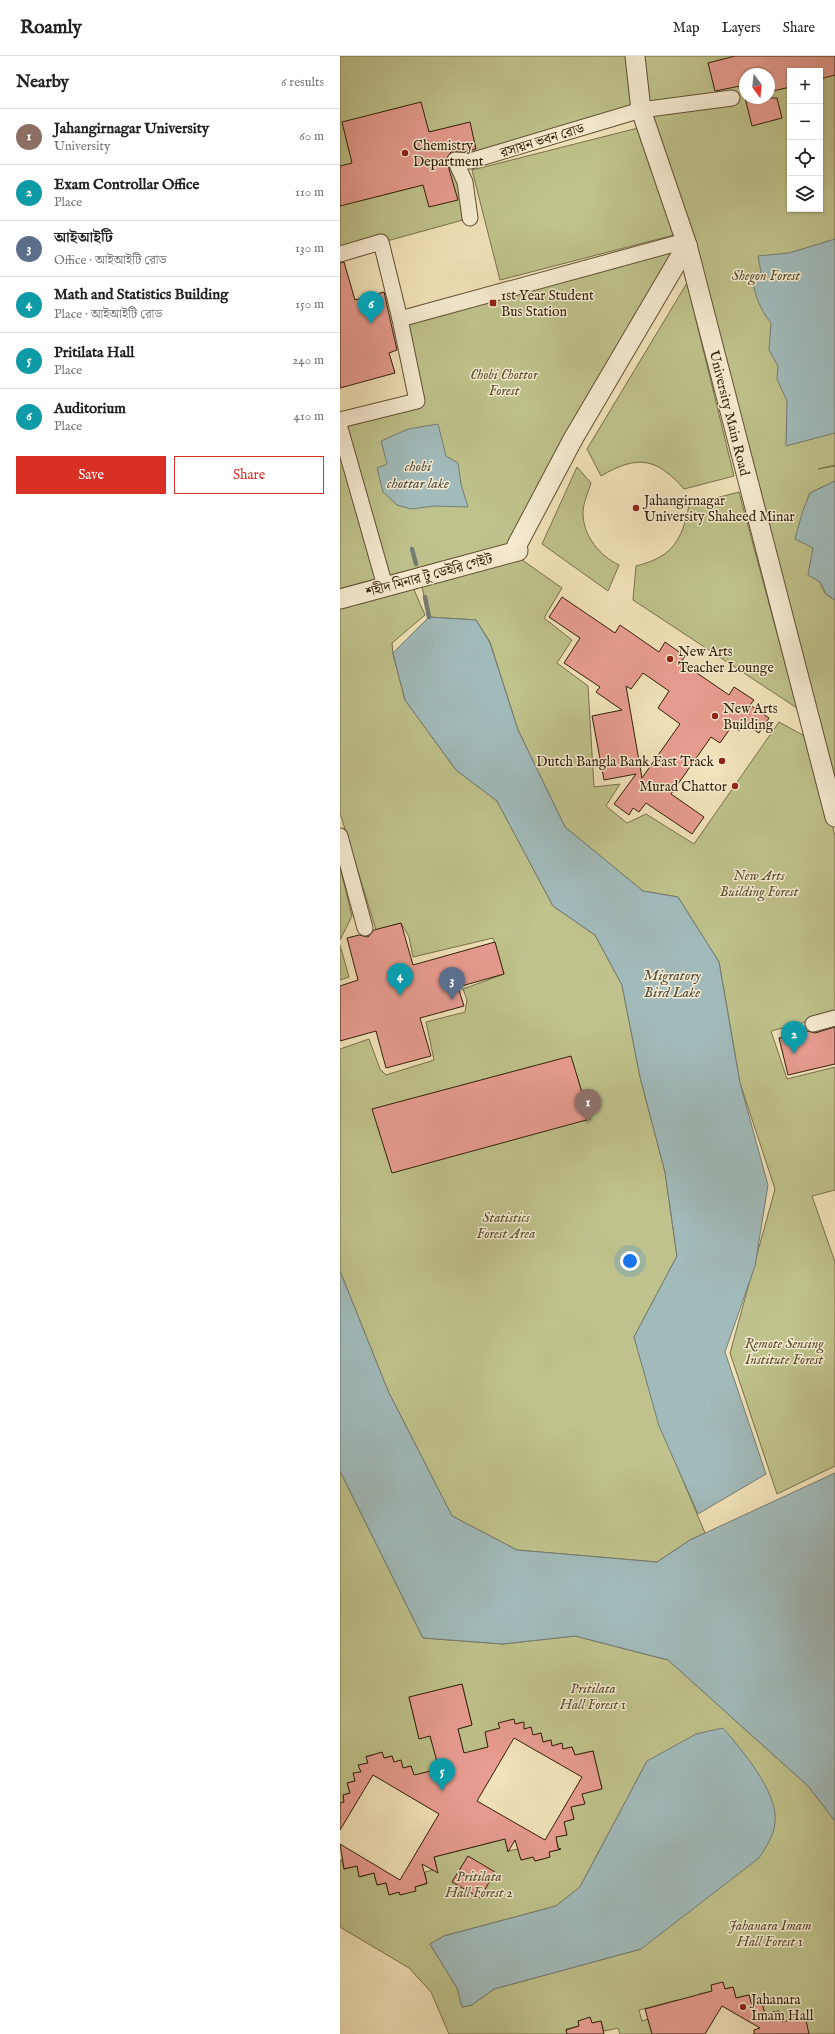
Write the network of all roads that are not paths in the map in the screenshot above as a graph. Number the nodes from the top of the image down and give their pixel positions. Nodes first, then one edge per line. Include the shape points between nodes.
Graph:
1 (635, 56) edge
2 (732, 98) dead end
3 (641, 110) junction
4 (470, 218) dead end
5 (686, 243) junction
6 (340, 254) edge
7 (400, 319) junction
8 (340, 420) edge
9 (340, 428) edge
10 (384, 583) junction
11 (340, 593) edge
12 (340, 599) edge
13 (835, 817) edge
14 (340, 836) edge
15 (365, 928) dead end
16 (835, 1018) edge
17 (813, 1024) dead end

1 - 3 street, University Main Road
2 - 3 street
3 - 4 street, রসায়ন ভবন রোড via 470,161 454,160 465,182
3 - 5 street, University Main Road
5 - 7 street
5 - 10 street, শহীদ মিনার টু ডেইরি গেইট via 570,444 517,548
5 - 13 street, University Main Road
6 - 7 street via 381,242
7 - 8 street via 417,401
9 - 10 street
10 - 11 street
10 - 12 street, শহীদ মিনার টু ডেইরি গেইট
14 - 15 street
16 - 17 street

